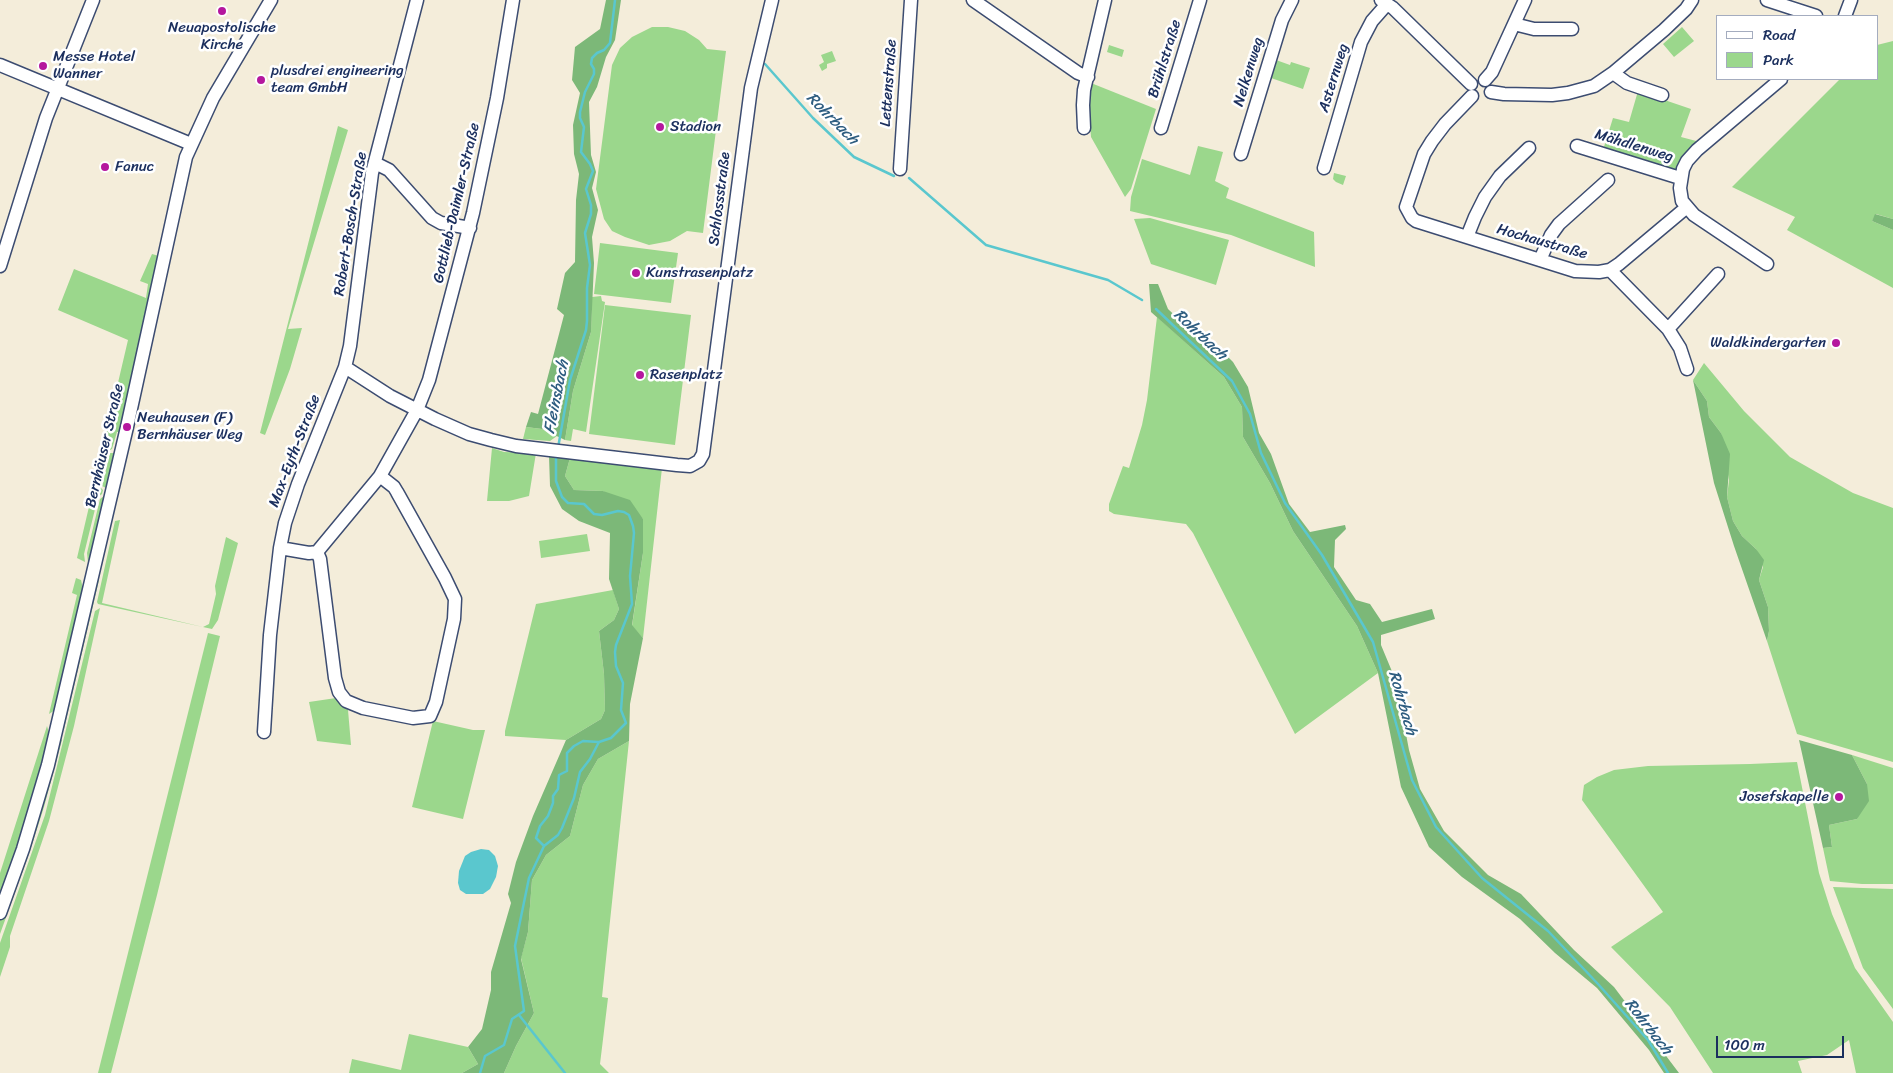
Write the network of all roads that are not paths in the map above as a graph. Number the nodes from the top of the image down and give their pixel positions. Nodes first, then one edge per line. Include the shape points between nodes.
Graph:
1 (93, 0) edge
2 (271, 0) edge
3 (417, 0) edge
4 (513, 0) edge
5 (772, 0) edge
6 (911, 0) edge
7 (973, 0) edge
8 (1105, 0) edge
9 (1200, 0) edge
10 (1292, 0) edge
11 (1525, 0) edge
12 (1692, 0) edge
13 (1767, 0) edge
14 (1851, 0) edge
15 (1390, 3) edge
16 (1813, 15) edge
17 (1845, 15) edge
18 (1514, 24) junction
19 (1572, 29) dead end
20 (0, 65) edge
21 (1613, 73) junction
22 (1088, 77) junction
23 (1779, 80) edge
24 (1488, 86) junction
25 (57, 88) junction
26 (1472, 90) junction
27 (1662, 95) dead end
28 (1084, 128) dead end
29 (1161, 128) dead end
30 (191, 144) junction
31 (1577, 146) dead end
32 (1529, 148) dead end
33 (1241, 154) dead end
34 (375, 163) junction
35 (1324, 168) dead end
36 (900, 169) dead end
37 (1680, 178) junction
38 (1608, 180) dead end
39 (1687, 207) junction
40 (470, 228) junction
41 (1467, 237) junction
42 (1540, 260) junction
43 (1767, 264) dead end
44 (0, 266) edge
45 (1610, 270) junction
46 (1718, 274) dead end
47 (1668, 329) junction
48 (345, 367) junction
49 (1687, 369) dead end
50 (417, 410) junction
51 (380, 476) junction
52 (280, 548) junction
53 (317, 552) junction
54 (264, 732) dead end
55 (0, 912) edge

1 - 25 street
2 - 30 street, Bernhäuser Straße via 222,81
3 - 34 street, Robert-Bosch-Straße
4 - 40 street, Gottlieb-Daimler-Straße
5 - 50 street, Schlossstraße via 751,88 703,454 699,461 685,466 516,446 469,434
6 - 36 street, Lettenstraße
7 - 22 street
8 - 22 street
9 - 29 street, Brühlstraße
10 - 33 street, Nelkenweg via 1282,20
11 - 18 street
12 - 21 street via 1678,17
13 - 16 street
14 - 17 street
15 - 26 street
15 - 35 street, Asternweg via 1372,21 1361,42
18 - 19 street via 1534,29
18 - 24 street
20 - 25 street
21 - 24 street via 1594,86 1568,93 1525,95
21 - 27 street via 1627,83
22 - 28 street via 1083,104
23 - 37 street via 1697,150 1687,161
24 - 26 street via 1478,80
24 - 26 street via 1483,100 1479,100
25 - 30 street
25 - 44 street
26 - 41 street, Hochaustraße via 1432,141 1406,207 1416,220
30 - 55 street, Bernhäuser Straße via 48,765 26,841
31 - 37 street, Mähdlenweg
32 - 41 street via 1500,176 1478,210
34 - 40 street via 389,170 432,218 441,223
34 - 48 street, Robert-Bosch-Straße
37 - 39 street via 1682,201
38 - 42 street via 1559,224
39 - 43 street
39 - 45 street
40 - 50 street, Gottlieb-Daimler-Straße via 429,380
41 - 42 street, Hochaustraße
42 - 45 street, Hochaustraße via 1581,272
45 - 47 street
46 - 47 street
47 - 49 street via 1685,358
48 - 50 street
48 - 52 street, Max-Eyth-Straße via 298,484
50 - 51 street, Gottlieb-Daimler-Straße
51 - 53 street, Gottlieb-Daimler-Straße
51 - 53 street via 394,487 455,599 454,619 430,716 413,718 363,708 346,701 339,692
52 - 53 street
52 - 54 street, Max-Eyth-Straße

